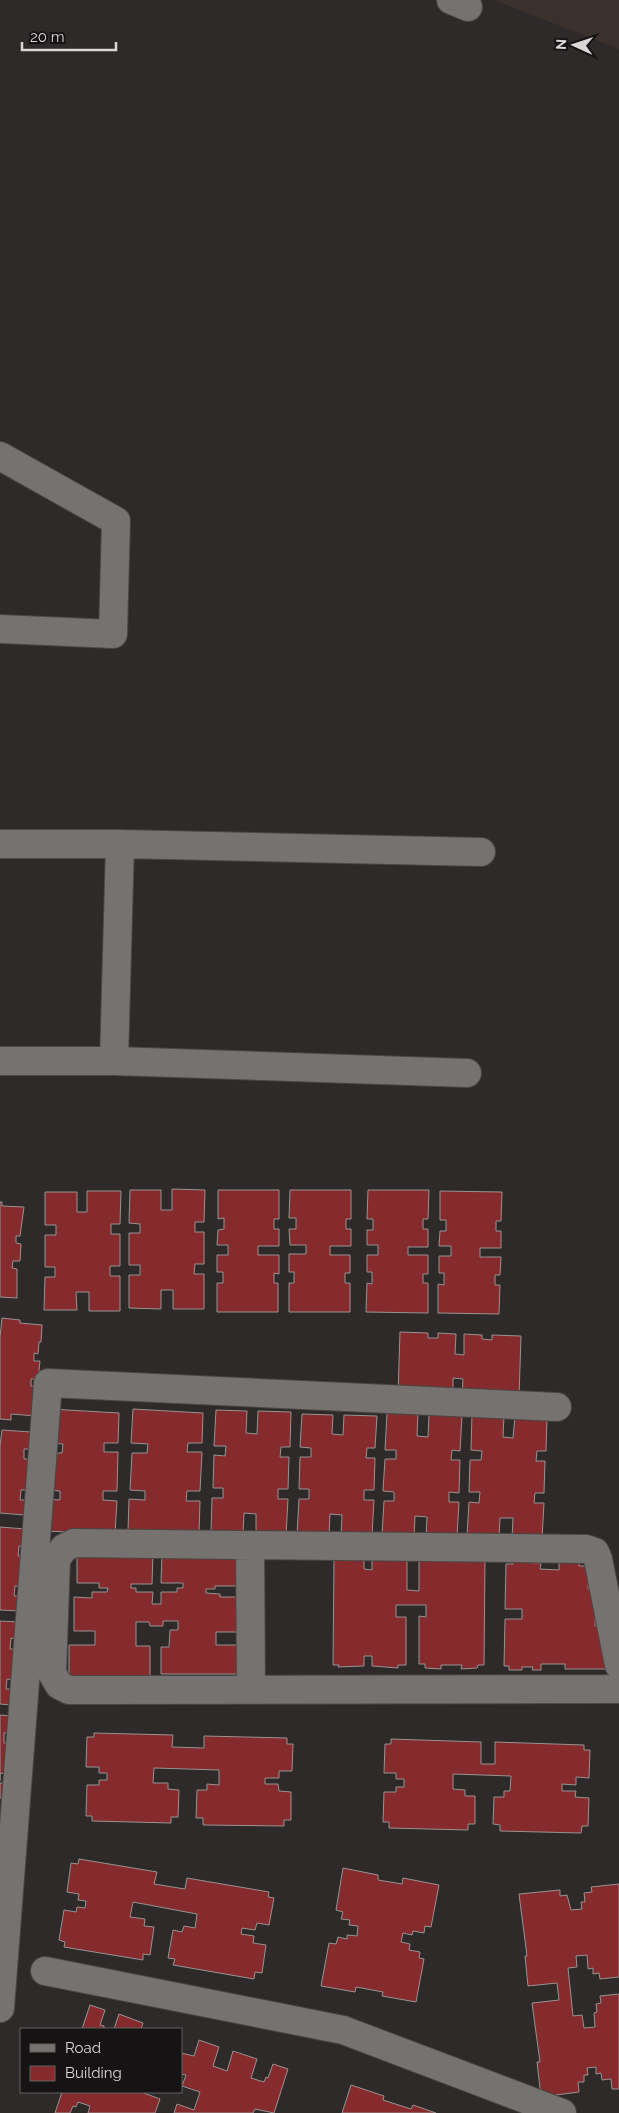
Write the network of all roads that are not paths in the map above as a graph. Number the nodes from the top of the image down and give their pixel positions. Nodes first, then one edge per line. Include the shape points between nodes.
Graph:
1 (0, 456) edge
2 (0, 629) edge
3 (0, 844) edge
4 (120, 844) junction
5 (481, 852) dead end
6 (0, 1061) edge
7 (114, 1061) junction
8 (467, 1073) dead end
9 (556, 1407) dead end
10 (250, 1545) junction
11 (619, 1665) edge
12 (619, 1689) edge
13 (251, 1690) junction
14 (44, 1971) dead end
15 (0, 2008) edge
16 (562, 2113) edge

1 - 2 street via 116,520 113,634
3 - 4 street
4 - 5 street
4 - 7 street
6 - 7 street
7 - 8 street
9 - 15 street via 48,1383
10 - 11 street via 586,1549 595,1552 598,1559
10 - 13 street
10 - 13 street via 74,1543 64,1548 56,1559 52,1673 59,1686 68,1690
12 - 13 street
14 - 16 street via 343,2030

